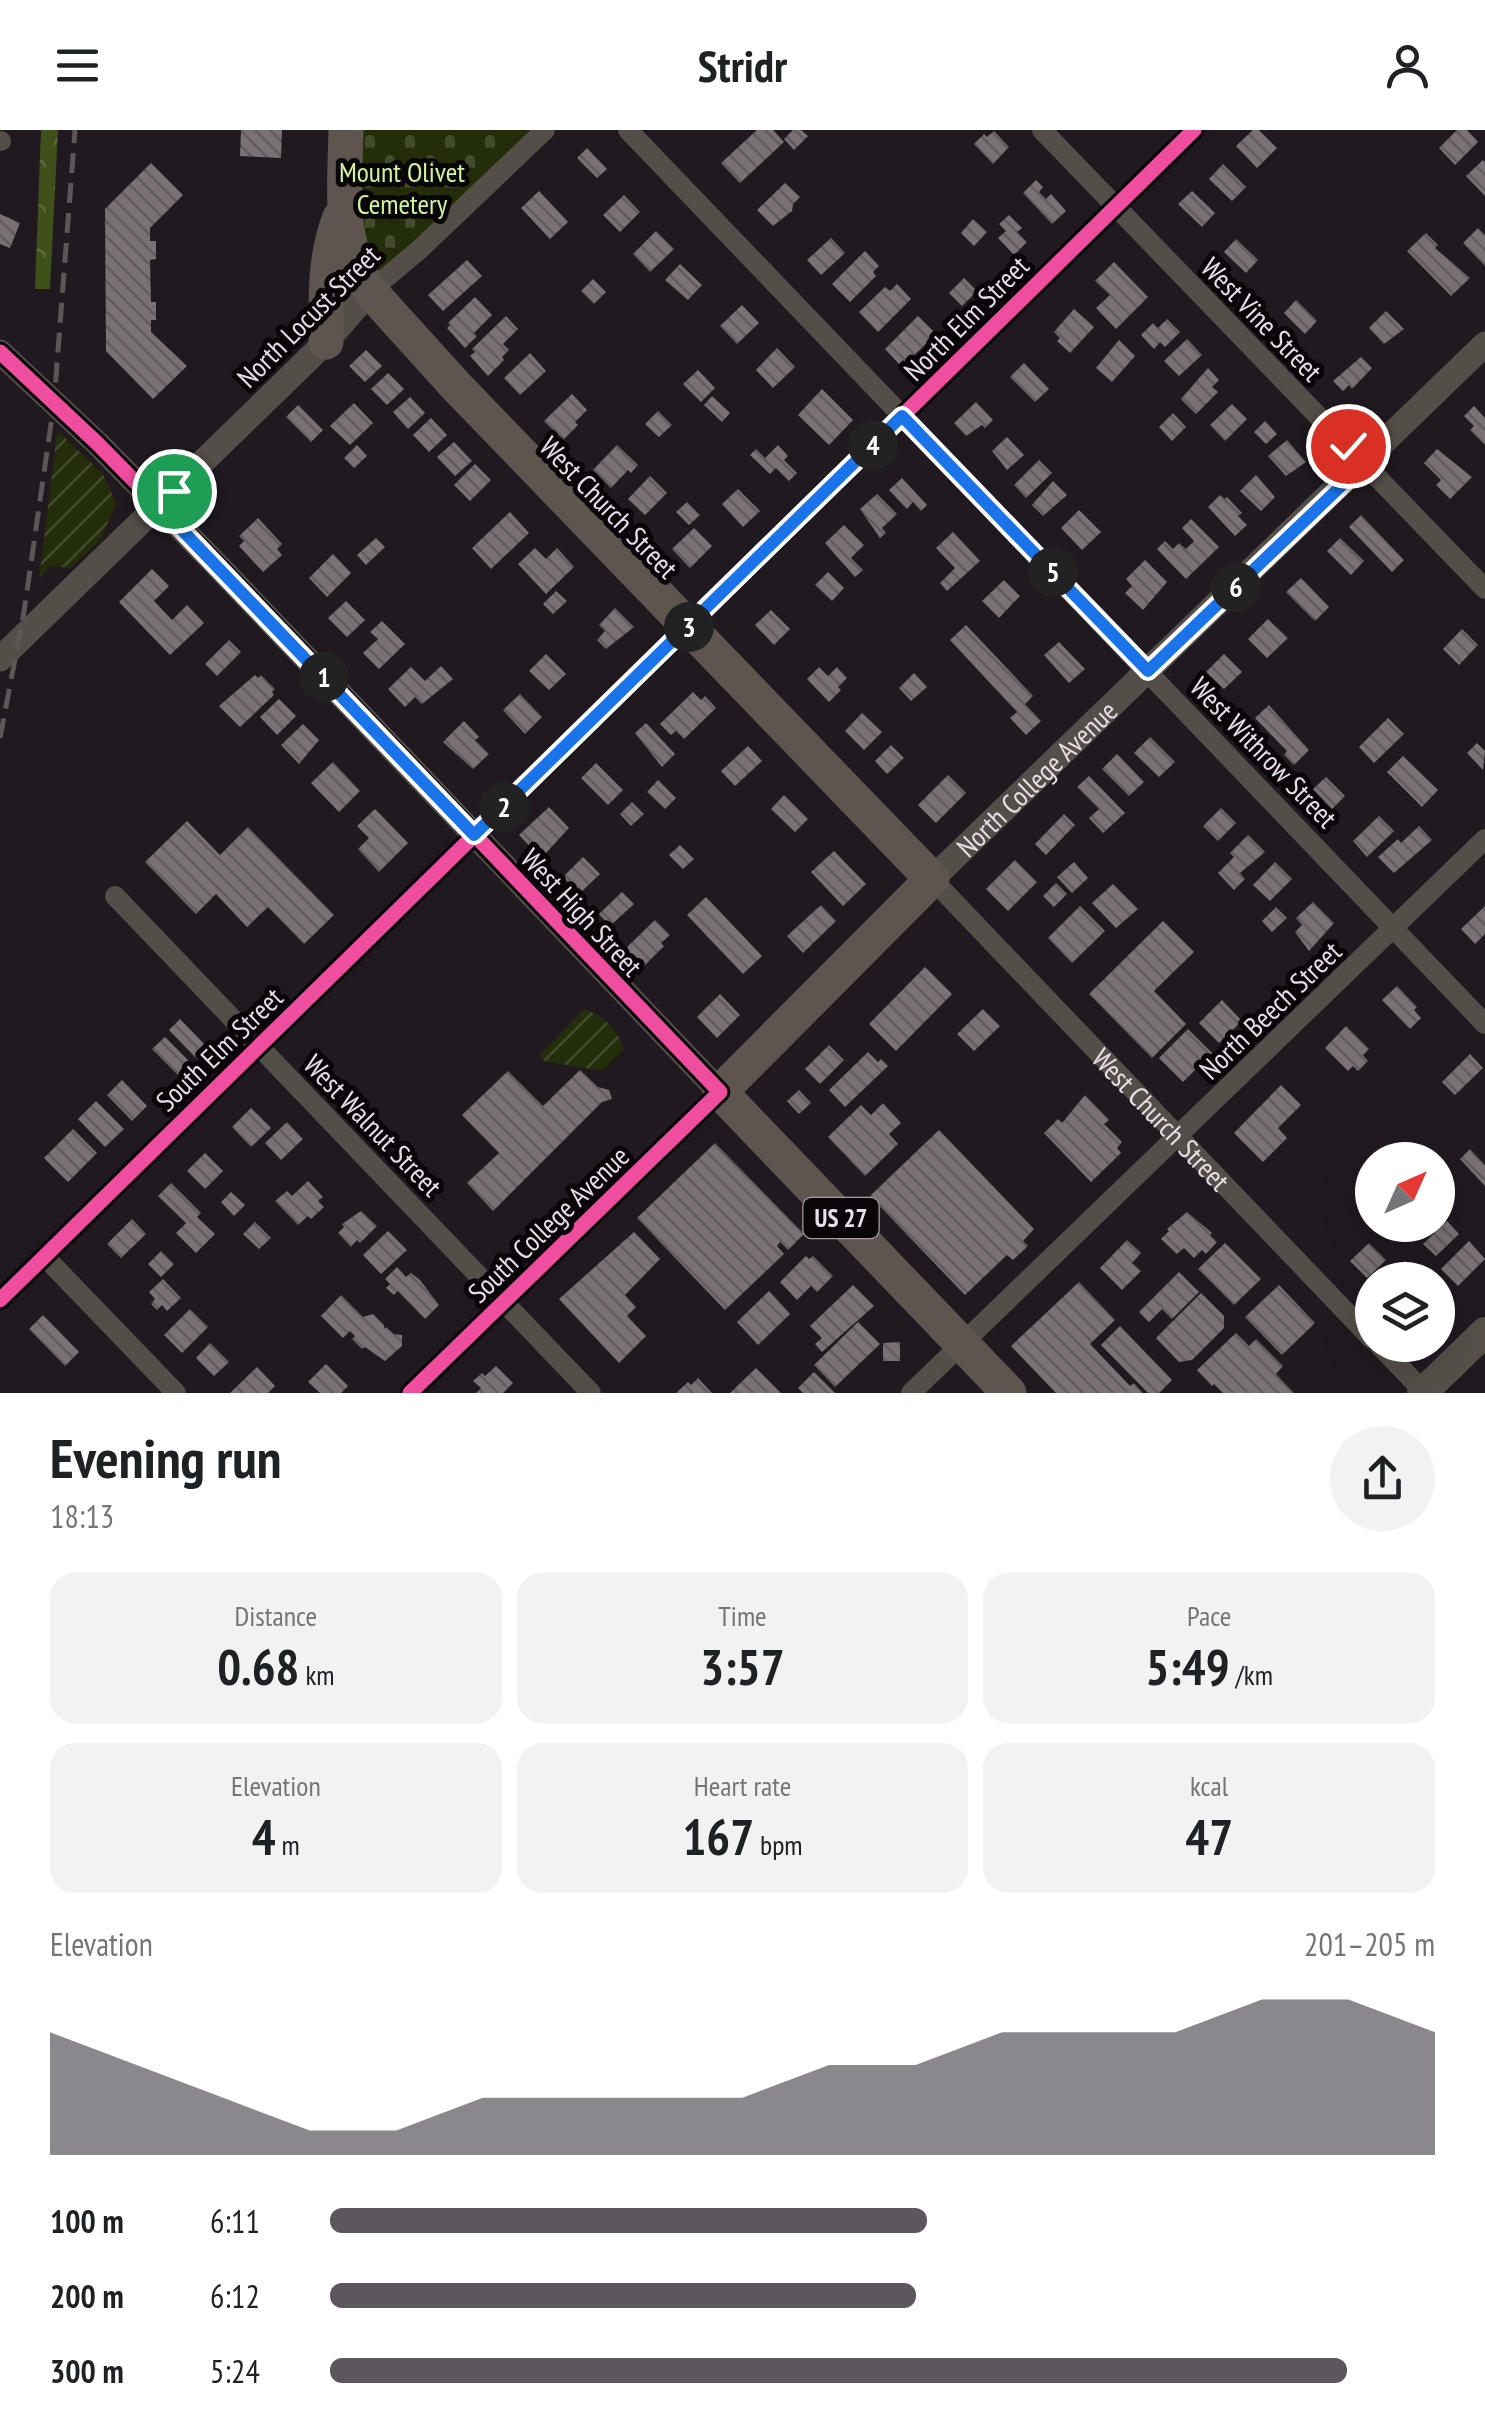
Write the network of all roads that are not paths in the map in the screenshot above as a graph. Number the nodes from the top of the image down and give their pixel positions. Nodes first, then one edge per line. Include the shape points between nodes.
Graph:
1 (346, 130) edge
2 (545, 130) edge
3 (628, 130) edge
4 (1042, 130) edge
5 (1194, 130) edge
6 (344, 207) junction
7 (1114, 207) junction
8 (370, 291) junction
9 (326, 342) junction
10 (1485, 344) edge
11 (0, 352) edge
12 (902, 416) junction
13 (1364, 464) junction
14 (159, 506) junction
15 (1485, 588) edge
16 (690, 626) junction
17 (0, 660) edge
18 (1148, 671) junction
19 (474, 835) junction
20 (1485, 839) edge
21 (932, 879) junction
22 (115, 896) dead end
23 (1394, 928) junction
24 (1485, 1024) edge
25 (259, 1045) junction
26 (720, 1092) junction
27 (1179, 1137) junction
28 (44, 1256) junction
29 (0, 1300) edge
30 (504, 1301) junction
31 (1355, 1320) edge
32 (1485, 1332) edge
33 (962, 1344) junction
34 (1395, 1362) edge
35 (176, 1393) edge
36 (410, 1393) edge
37 (591, 1393) edge
38 (911, 1393) edge
39 (1009, 1393) edge
40 (1423, 1393) edge

1 - 6 highway
2 - 8 street, North Locust Street
3 - 12 street, West Withrow Street
4 - 7 street, West Vine Street
5 - 7 street, North Elm Street
6 - 8 highway, West Church Street via 348,243
6 - 9 highway via 326,278
7 - 12 street, North Elm Street
7 - 13 street, West Vine Street
8 - 9 street, North Locust Street
8 - 16 highway, West Church Street
9 - 14 street, North Locust Street
10 - 13 street, North College Avenue
11 - 14 street, West High Street
12 - 16 street, North Elm Street
12 - 18 street, West Withrow Street
13 - 15 street, West Vine Street
13 - 18 street, North College Avenue
14 - 17 street, North Locust Street
14 - 19 street, West High Street
16 - 19 street, North Elm Street
16 - 21 highway, West Church Street
18 - 21 street, North College Avenue
18 - 23 street, West Withrow Street
19 - 25 street, South Elm Street
19 - 26 street, West High Street
20 - 23 street, North Beech Street
21 - 26 highway, North College Avenue
21 - 27 street, West Church Street
22 - 25 street, West Walnut Street
23 - 24 street, West Withrow Street
23 - 27 street, North Beech Street
25 - 28 street, South Elm Street
25 - 30 street, West Walnut Street
26 - 30 street, South College Avenue
26 - 33 highway, West High Street / US 27
27 - 31 street, West Church Street
27 - 33 street, North Beech Street
28 - 29 street, South Elm Street
28 - 35 street
30 - 36 street, South College Avenue
30 - 37 street, West Walnut Street
32 - 40 main road
33 - 38 street, North Beech Street
33 - 39 highway, West High Street / US 27
34 - 40 street

